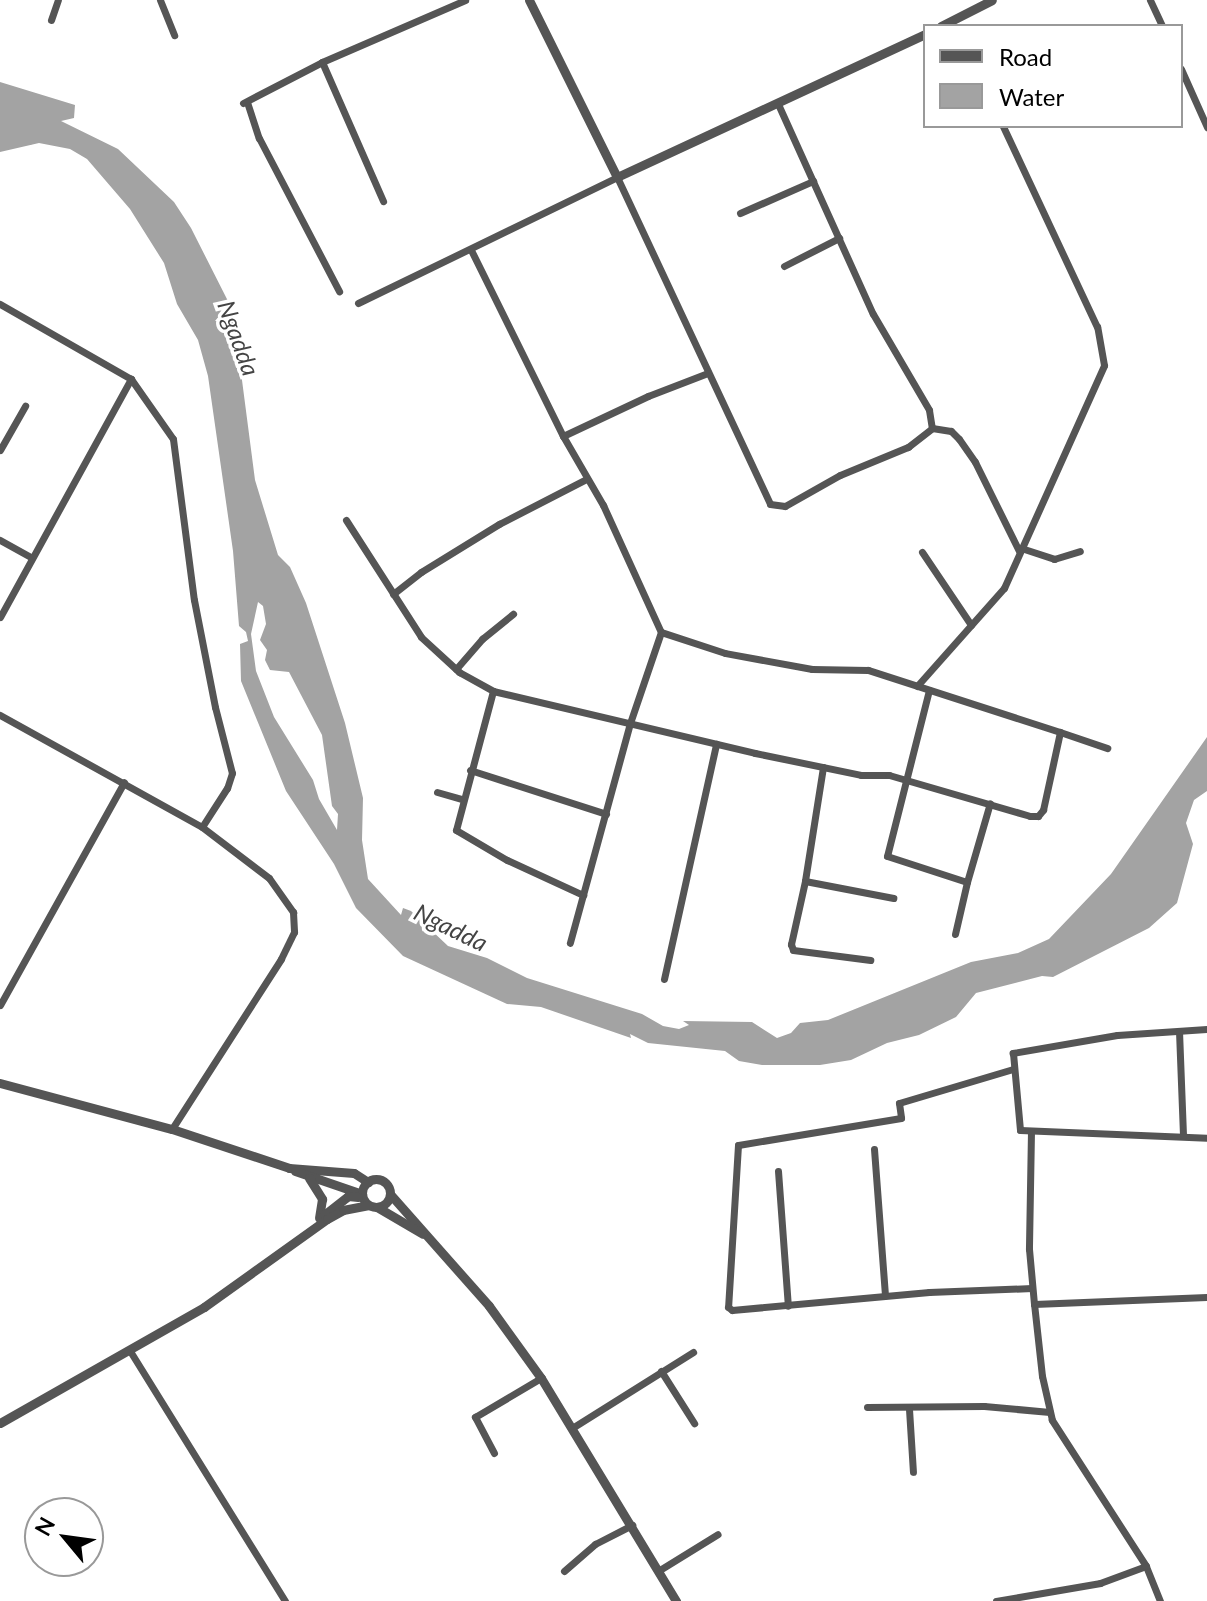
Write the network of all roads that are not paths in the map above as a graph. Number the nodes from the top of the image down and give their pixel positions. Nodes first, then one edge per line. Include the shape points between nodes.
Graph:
1 (58, 0) edge
2 (160, 0) edge
3 (465, 0) edge
4 (529, 0) edge
5 (992, 0) edge
6 (1150, 0) edge
7 (51, 20) dead end
8 (949, 24) edge
9 (1161, 24) edge
10 (174, 35) dead end
11 (923, 35) edge
12 (322, 62) junction
13 (1183, 73) edge
14 (778, 104) junction
15 (1207, 127) edge
16 (1004, 128) edge
17 (617, 177) junction
18 (813, 181) junction
19 (383, 201) dead end
20 (740, 213) dead end
21 (839, 238) junction
22 (471, 250) junction
23 (784, 266) dead end
24 (339, 291) dead end
25 (358, 303) dead end
26 (0, 304) edge
27 (708, 373) junction
28 (131, 379) junction
29 (25, 406) dead end
30 (932, 428) junction
31 (563, 436) junction
32 (0, 450) edge
33 (586, 479) junction
34 (346, 520) dead end
35 (0, 540) edge
36 (1020, 549) junction
37 (1080, 551) dead end
38 (922, 552) dead end
39 (31, 557) junction
40 (393, 594) junction
41 (513, 614) dead end
42 (0, 617) edge
43 (971, 625) junction
44 (661, 632) junction
45 (456, 669) junction
46 (917, 686) junction
47 (929, 690) junction
48 (493, 691) junction
49 (0, 715) edge
50 (630, 723) junction
51 (1060, 732) junction
52 (716, 744) junction
53 (1107, 748) dead end
54 (823, 767) junction
55 (470, 770) junction
56 (904, 779) junction
57 (124, 782) junction
58 (437, 792) dead end
59 (462, 799) junction
60 (990, 803) junction
61 (606, 814) junction
62 (202, 827) junction
63 (805, 881) junction
64 (967, 882) junction
65 (583, 895) junction
66 (893, 898) dead end
67 (955, 934) dead end
68 (570, 943) dead end
69 (870, 960) dead end
70 (664, 979) dead end
71 (0, 1005) edge
72 (1207, 1029) edge
73 (1179, 1031) junction
74 (1013, 1069) junction
75 (0, 1083) edge
76 (172, 1129) junction
77 (1031, 1131) junction
78 (1183, 1136) junction
79 (1207, 1138) edge
80 (874, 1149) dead end
81 (289, 1168) junction
82 (778, 1171) dead end
83 (309, 1178) junction
84 (368, 1182) junction
85 (390, 1194) junction
86 (367, 1201) junction
87 (317, 1221) junction
88 (310, 1234) junction
89 (430, 1238) junction
90 (1032, 1288) junction
91 (885, 1296) junction
92 (1207, 1297) edge
93 (1034, 1304) junction
94 (788, 1306) junction
95 (130, 1351) junction
96 (693, 1352) dead end
97 (661, 1371) junction
98 (541, 1378) junction
99 (867, 1407) dead end
100 (909, 1409) junction
101 (1050, 1412) junction
102 (0, 1423) edge
103 (694, 1423) dead end
104 (572, 1428) junction
105 (494, 1453) dead end
106 (913, 1472) dead end
107 (632, 1525) junction
108 (718, 1534) dead end
109 (1146, 1566) junction
110 (564, 1571) dead end
111 (658, 1571) junction
112 (285, 1601) edge
113 (676, 1601) edge
114 (996, 1601) edge
115 (1160, 1601) edge

1 - 7 street
2 - 10 street
3 - 12 street
4 - 17 street
5 - 8 street
6 - 9 street
11 - 14 street
12 - 19 street
12 - 24 street via 245,102
13 - 15 street
14 - 17 street
14 - 18 street
16 - 36 street via 1097,327 1104,365
17 - 22 street
17 - 27 street
18 - 20 street
18 - 21 street
21 - 23 street
21 - 30 street via 873,314 929,410
22 - 25 street
22 - 31 street
26 - 28 street
27 - 30 street via 770,504 785,506 840,475 908,447
27 - 31 street
28 - 39 street
28 - 62 street via 173,439 194,600 232,773
29 - 32 street
30 - 36 street via 951,431 959,439
31 - 33 street
33 - 40 street via 499,524
33 - 44 street
34 - 40 street
35 - 39 street
36 - 37 street via 1054,559
36 - 43 street via 1004,588
38 - 43 street
39 - 42 street
40 - 45 street via 421,637
41 - 45 street
43 - 46 street
44 - 46 street via 725,653 812,669 868,670
44 - 50 street
45 - 48 street
46 - 47 street
47 - 51 street
47 - 56 street
48 - 50 street
48 - 55 street
49 - 57 street
50 - 52 street
50 - 61 street
51 - 53 street
51 - 60 street via 1047,800 1038,816
52 - 54 street
52 - 70 street
54 - 56 street
54 - 63 street
55 - 59 street
55 - 61 street
56 - 60 street
56 - 64 street via 887,856
57 - 62 street
57 - 71 street
58 - 59 street
59 - 65 street via 455,826 459,832
60 - 64 street
61 - 65 street
62 - 76 street via 269,878 295,922 281,959
63 - 66 street
63 - 69 street via 793,950
64 - 67 street
65 - 68 street
72 - 73 street
73 - 74 street via 1017,1050
73 - 78 street
74 - 77 street via 1020,1130
74 - 94 street via 899,1103 901,1118 738,1145 728,1307
75 - 76 street
76 - 81 street
77 - 78 street
77 - 90 street
78 - 79 street
80 - 91 street
81 - 83 street
81 - 84 street via 354,1173
82 - 94 street
83 - 86 street
83 - 87 street via 322,1199
84 - 85 street via 383,1181
84 - 86 street
85 - 86 street via 386,1203
85 - 89 street
86 - 87 street via 348,1196
86 - 88 street via 343,1210
86 - 89 street
87 - 88 street
88 - 95 street
89 - 98 street
90 - 91 street
90 - 93 street
91 - 94 street
92 - 93 street
93 - 101 street
95 - 102 street
95 - 112 street
96 - 97 street
97 - 103 street
97 - 104 street
98 - 104 street
98 - 105 street via 475,1417
99 - 100 street
100 - 101 street via 984,1406
100 - 106 street
101 - 109 street
104 - 107 street
107 - 110 street via 595,1544
107 - 111 street
108 - 111 street
109 - 114 street via 1100,1583
109 - 115 street
111 - 113 street

